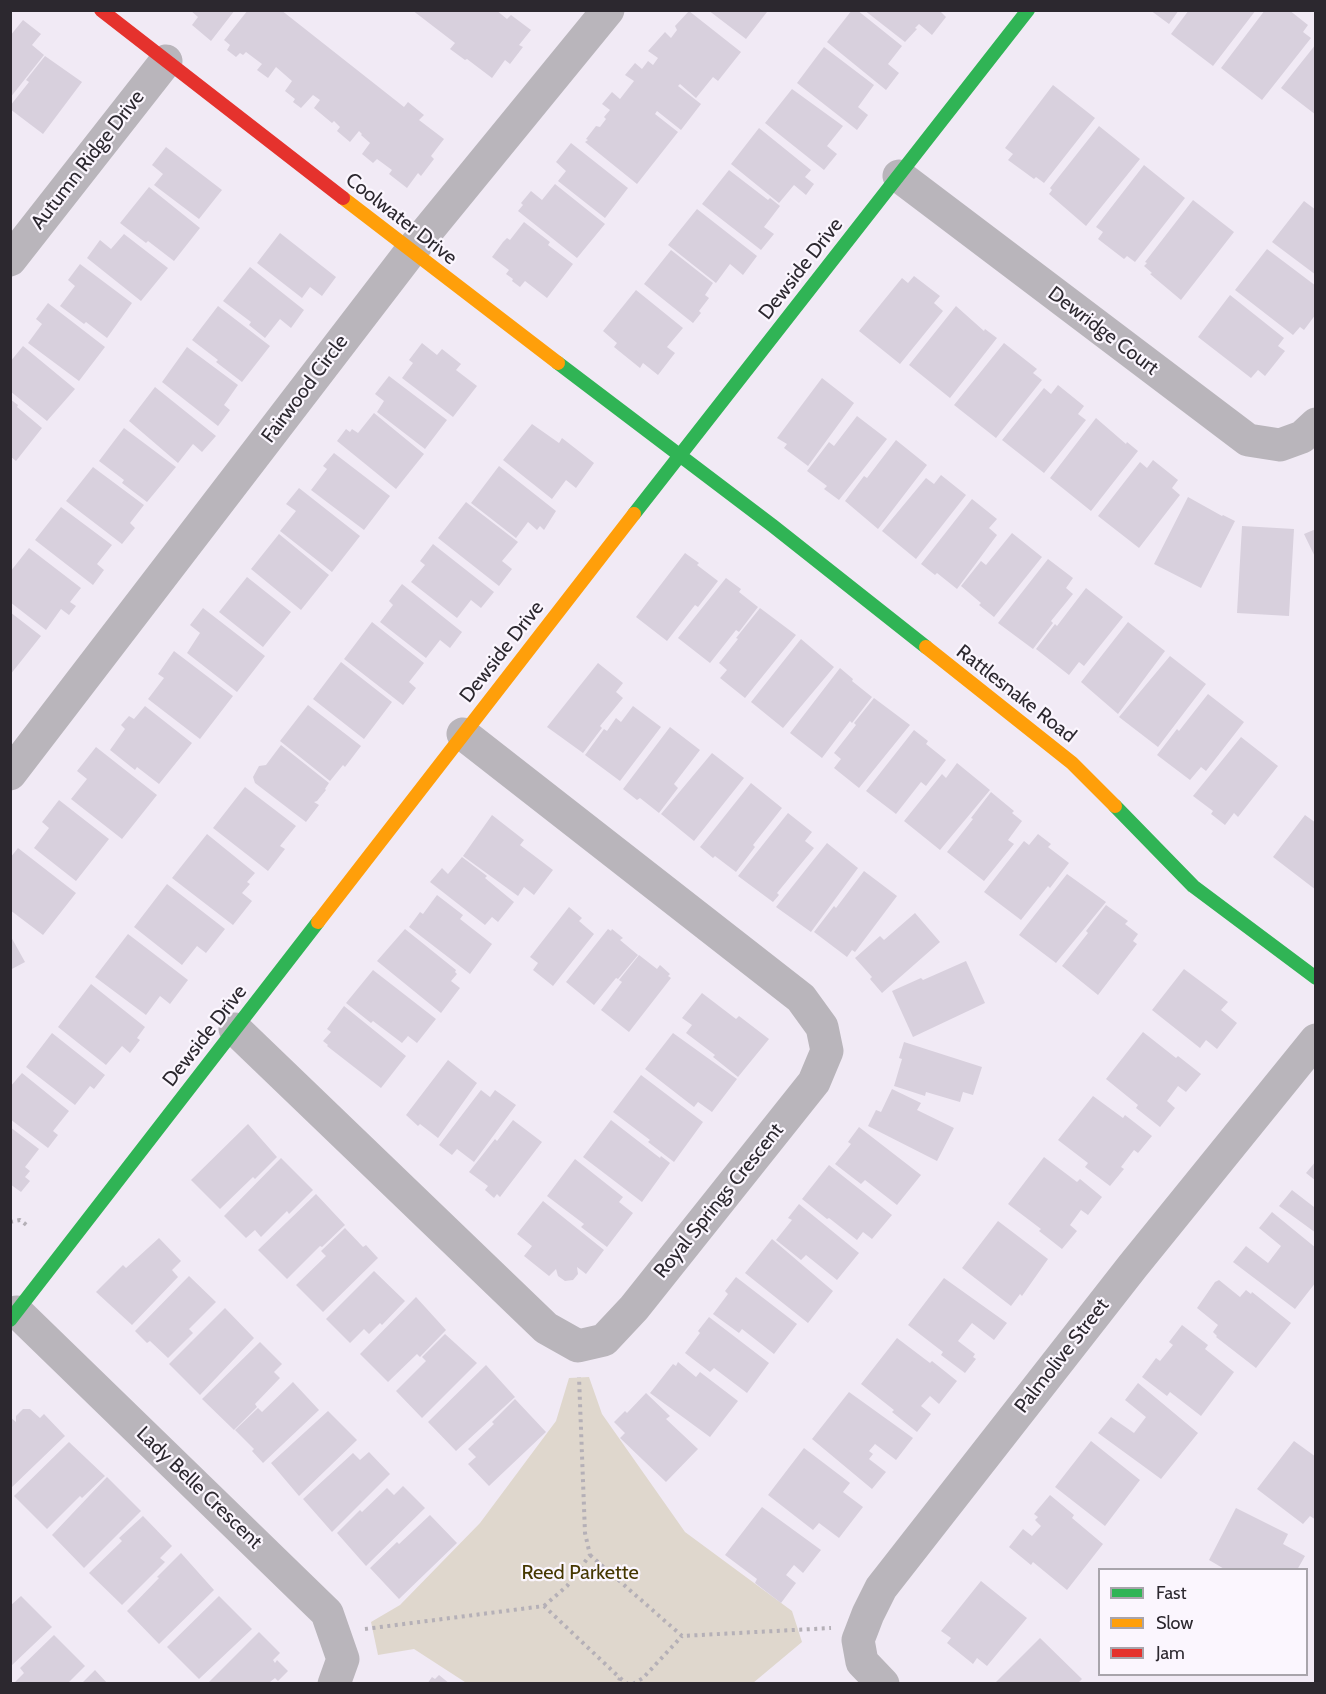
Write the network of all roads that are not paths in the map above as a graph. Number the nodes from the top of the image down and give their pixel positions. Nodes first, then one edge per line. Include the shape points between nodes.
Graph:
1 (101, 10) edge
2 (1028, 10) edge
3 (601, 13) edge
4 (166, 61) junction
5 (899, 176) junction
6 (411, 251) junction
7 (10, 260) edge
8 (1316, 424) edge
9 (680, 456) junction
10 (463, 734) junction
11 (10, 774) edge
12 (1316, 978) edge
13 (235, 1029) junction
14 (1316, 1040) edge
15 (14, 1316) edge
16 (334, 1683) edge
17 (883, 1683) edge

1 - 4 street, Coolwater Drive
2 - 5 street, Dewside Drive
3 - 6 street, Fairwood Circle
4 - 6 street, Coolwater Drive
4 - 7 street, Autumn Ridge Drive
5 - 8 street, Dewridge Court via 1248,440 1280,445 1302,437
5 - 9 street, Dewside Drive
6 - 9 street, Coolwater Drive
6 - 11 street, Fairwood Circle
9 - 10 street, Dewside Drive
9 - 12 street, Rattlesnake Road via 1072,763 1193,886
10 - 13 street, Dewside Drive
10 - 13 street, Royal Springs Crescent via 801,999 822,1027 827,1051 814,1082 634,1308 604,1340 578,1346 546,1328
13 - 15 street, Dewside Drive
14 - 17 street, Palmolive Street via 881,1588 858,1640 862,1662
15 - 16 street, Lady Belle Crescent via 327,1613 343,1659

